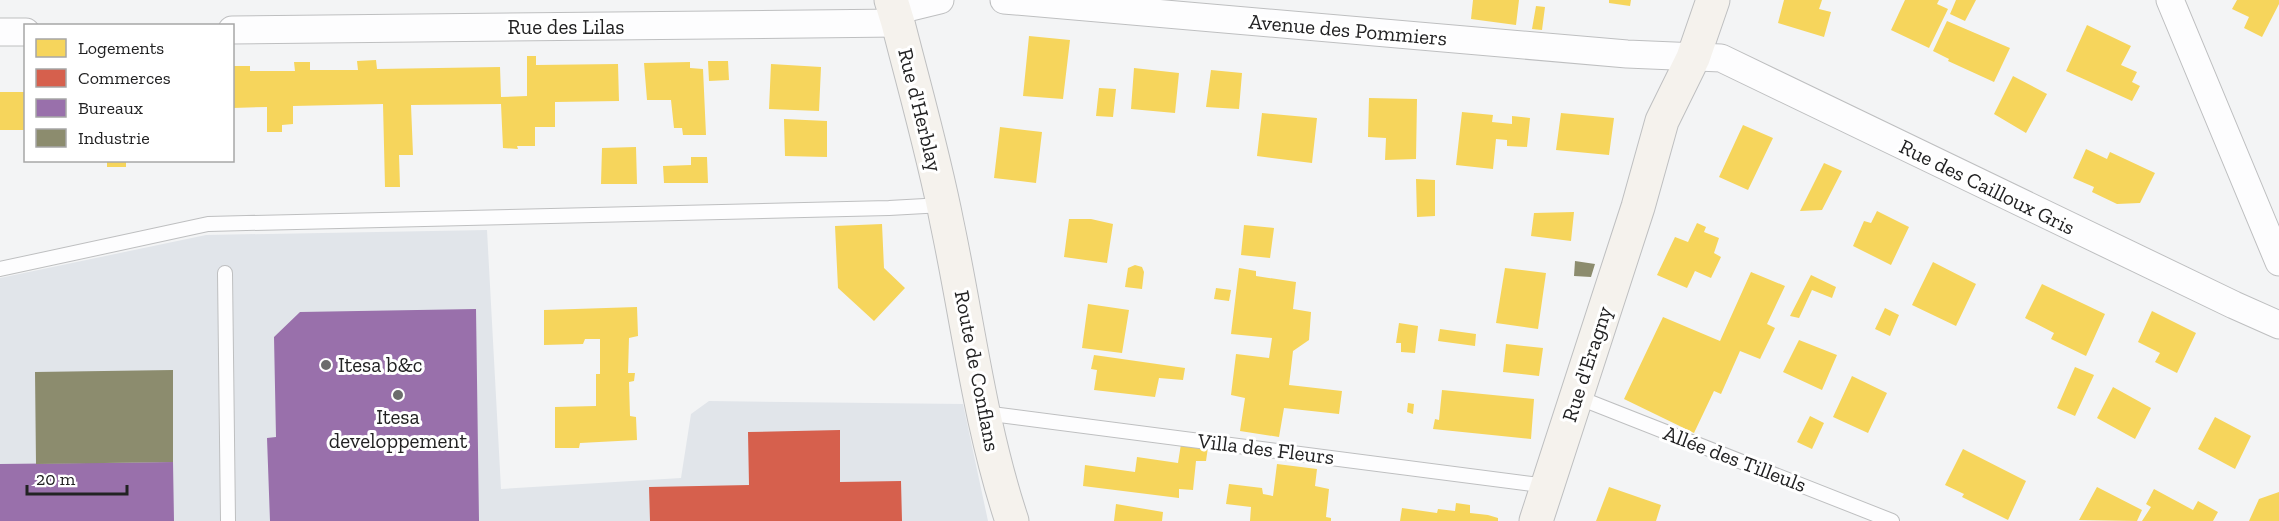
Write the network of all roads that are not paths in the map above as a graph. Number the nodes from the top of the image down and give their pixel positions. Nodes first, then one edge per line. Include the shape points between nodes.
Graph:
1 (940, 0) edge
2 (1004, 0) edge
3 (1713, 0) edge
4 (2170, 0) edge
5 (895, 12) edge
6 (234, 30) edge
7 (0, 32) edge
8 (24, 32) edge
9 (1693, 58) junction
10 (945, 212) junction
11 (2279, 262) edge
12 (0, 269) edge
13 (225, 273) dead end
14 (2279, 325) edge
15 (1577, 397) junction
16 (984, 412) junction
17 (1547, 486) junction
18 (228, 521) edge
19 (1012, 521) edge
20 (1536, 521) edge
21 (1892, 521) edge

1 - 5 street
2 - 9 street, Avenue des Pommiers
3 - 9 main road, Rue d'Eragny
4 - 11 street
5 - 6 street, Rue des Lilas
5 - 10 main road, Rue d'Herblay
7 - 8 street
9 - 14 street, Rue des Cailloux Gris via 1720,58
9 - 15 main road, Rue d'Eragny via 1662,121
10 - 12 lane via 889,208 208,224
10 - 16 main road, Route de Conflans
13 - 18 lane
15 - 17 main road, Rue d'Eragny
15 - 21 lane, Allée des Tilleuls
16 - 17 lane, Villa des Fleurs
16 - 19 main road, Route de Conflans
17 - 20 main road, Rue d'Eragny

